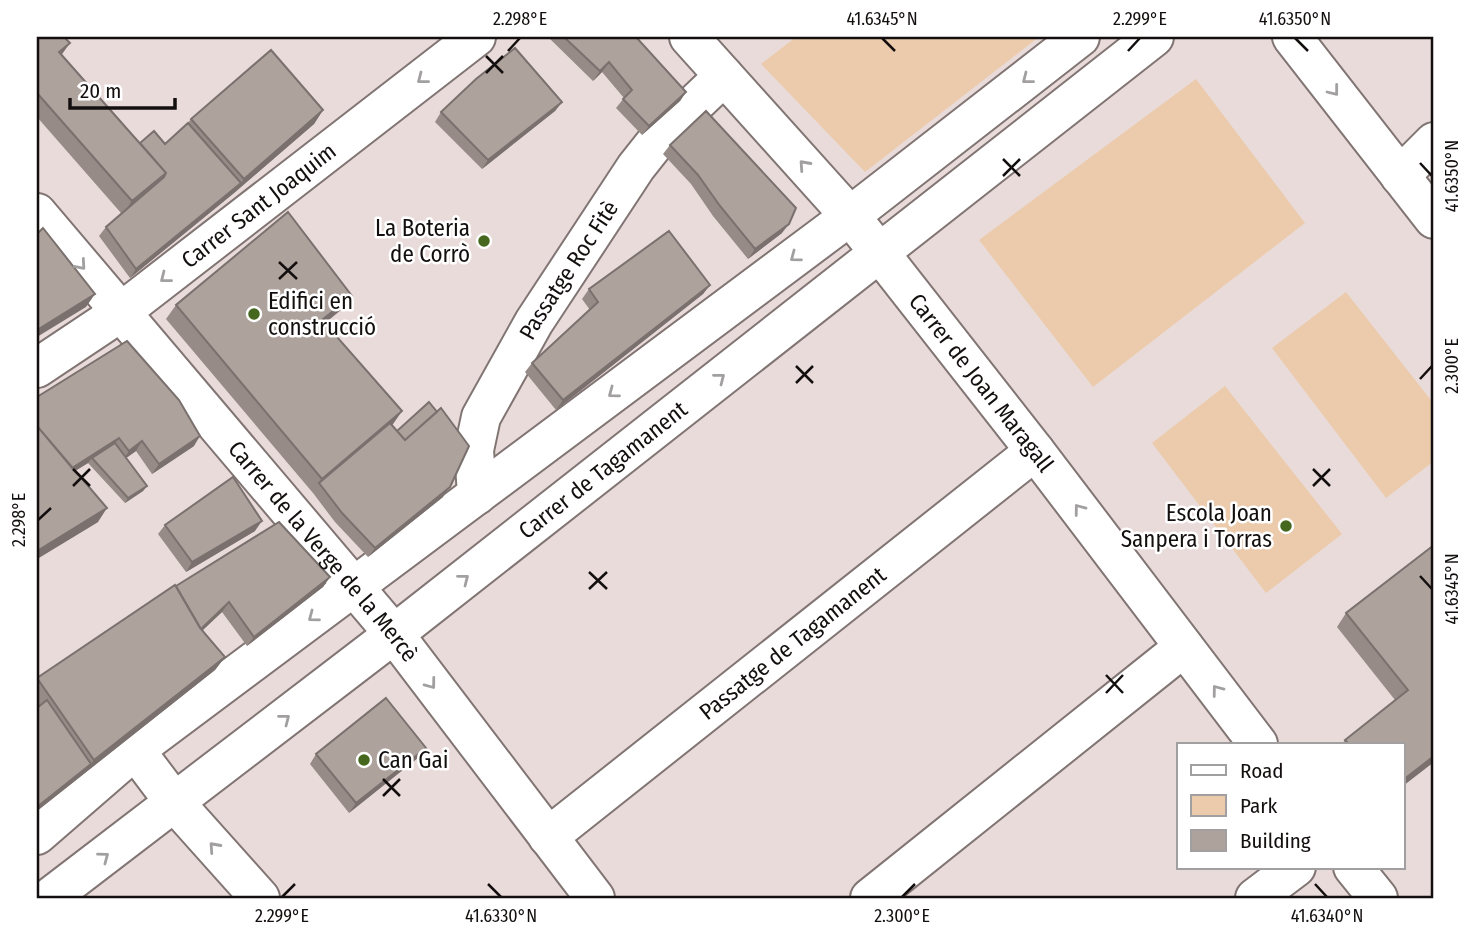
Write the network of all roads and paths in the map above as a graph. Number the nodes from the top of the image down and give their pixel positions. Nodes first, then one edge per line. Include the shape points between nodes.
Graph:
1 (476, 37) edge
2 (689, 37) edge
3 (1080, 37) edge
4 (1154, 37) edge
5 (1292, 37) edge
6 (724, 76) junction
7 (1434, 142) edge
8 (1400, 176) junction
9 (37, 213) edge
10 (850, 216) junction
11 (1434, 219) edge
12 (879, 252) junction
13 (121, 312) junction
14 (37, 368) edge
15 (1035, 451) junction
16 (477, 495) junction
17 (353, 587) junction
18 (394, 634) junction
19 (1184, 647) junction
20 (1257, 743) edge
21 (135, 750) junction
22 (175, 803) junction
23 (37, 835) edge
24 (548, 836) junction
25 (1293, 869) edge
26 (1355, 869) edge
27 (49, 898) edge
28 (260, 898) edge
29 (595, 898) edge
30 (870, 898) edge
31 (1255, 898) edge
32 (1378, 898) edge

1 -> 13 street, Carrer Sant Joaquim
2 - 6 street, Carrer de Joan Maragall
3 -> 10 street
4 - 12 street, Carrer de Tagamanent
5 -> 8 street
10 -> 6 street, Carrer de Joan Maragall
6 - 16 street, Passatge Roc Fitè via 659,138 636,167 540,312 481,417 474,450
7 - 8 street
8 - 11 street
9 -> 13 street, Carrer de la Verge de la Mercè
10 - 12 street, Carrer de Joan Maragall
10 -> 16 street
12 - 15 street, Carrer de Joan Maragall
18 -> 12 street, Carrer de Tagamanent
13 - 14 street, Carrer Sant Joaquim
13 - 17 street, Carrer de la Verge de la Mercè
19 -> 15 street, Carrer de Joan Maragall
15 - 24 street, Passatge de Tagamanent
16 - 17 street
17 - 18 street, Carrer de la Verge de la Mercè
17 -> 21 street
22 -> 18 street, Carrer de Tagamanent
18 -> 24 street, Carrer de la Verge de la Mercè
20 -> 19 street, Carrer de Joan Maragall
19 - 30 street
21 - 22 street
21 - 23 street
27 -> 22 street, Carrer de Tagamanent
28 -> 22 street
24 - 29 street, Carrer de la Verge de la Mercè
25 - 31 street
26 - 32 street

